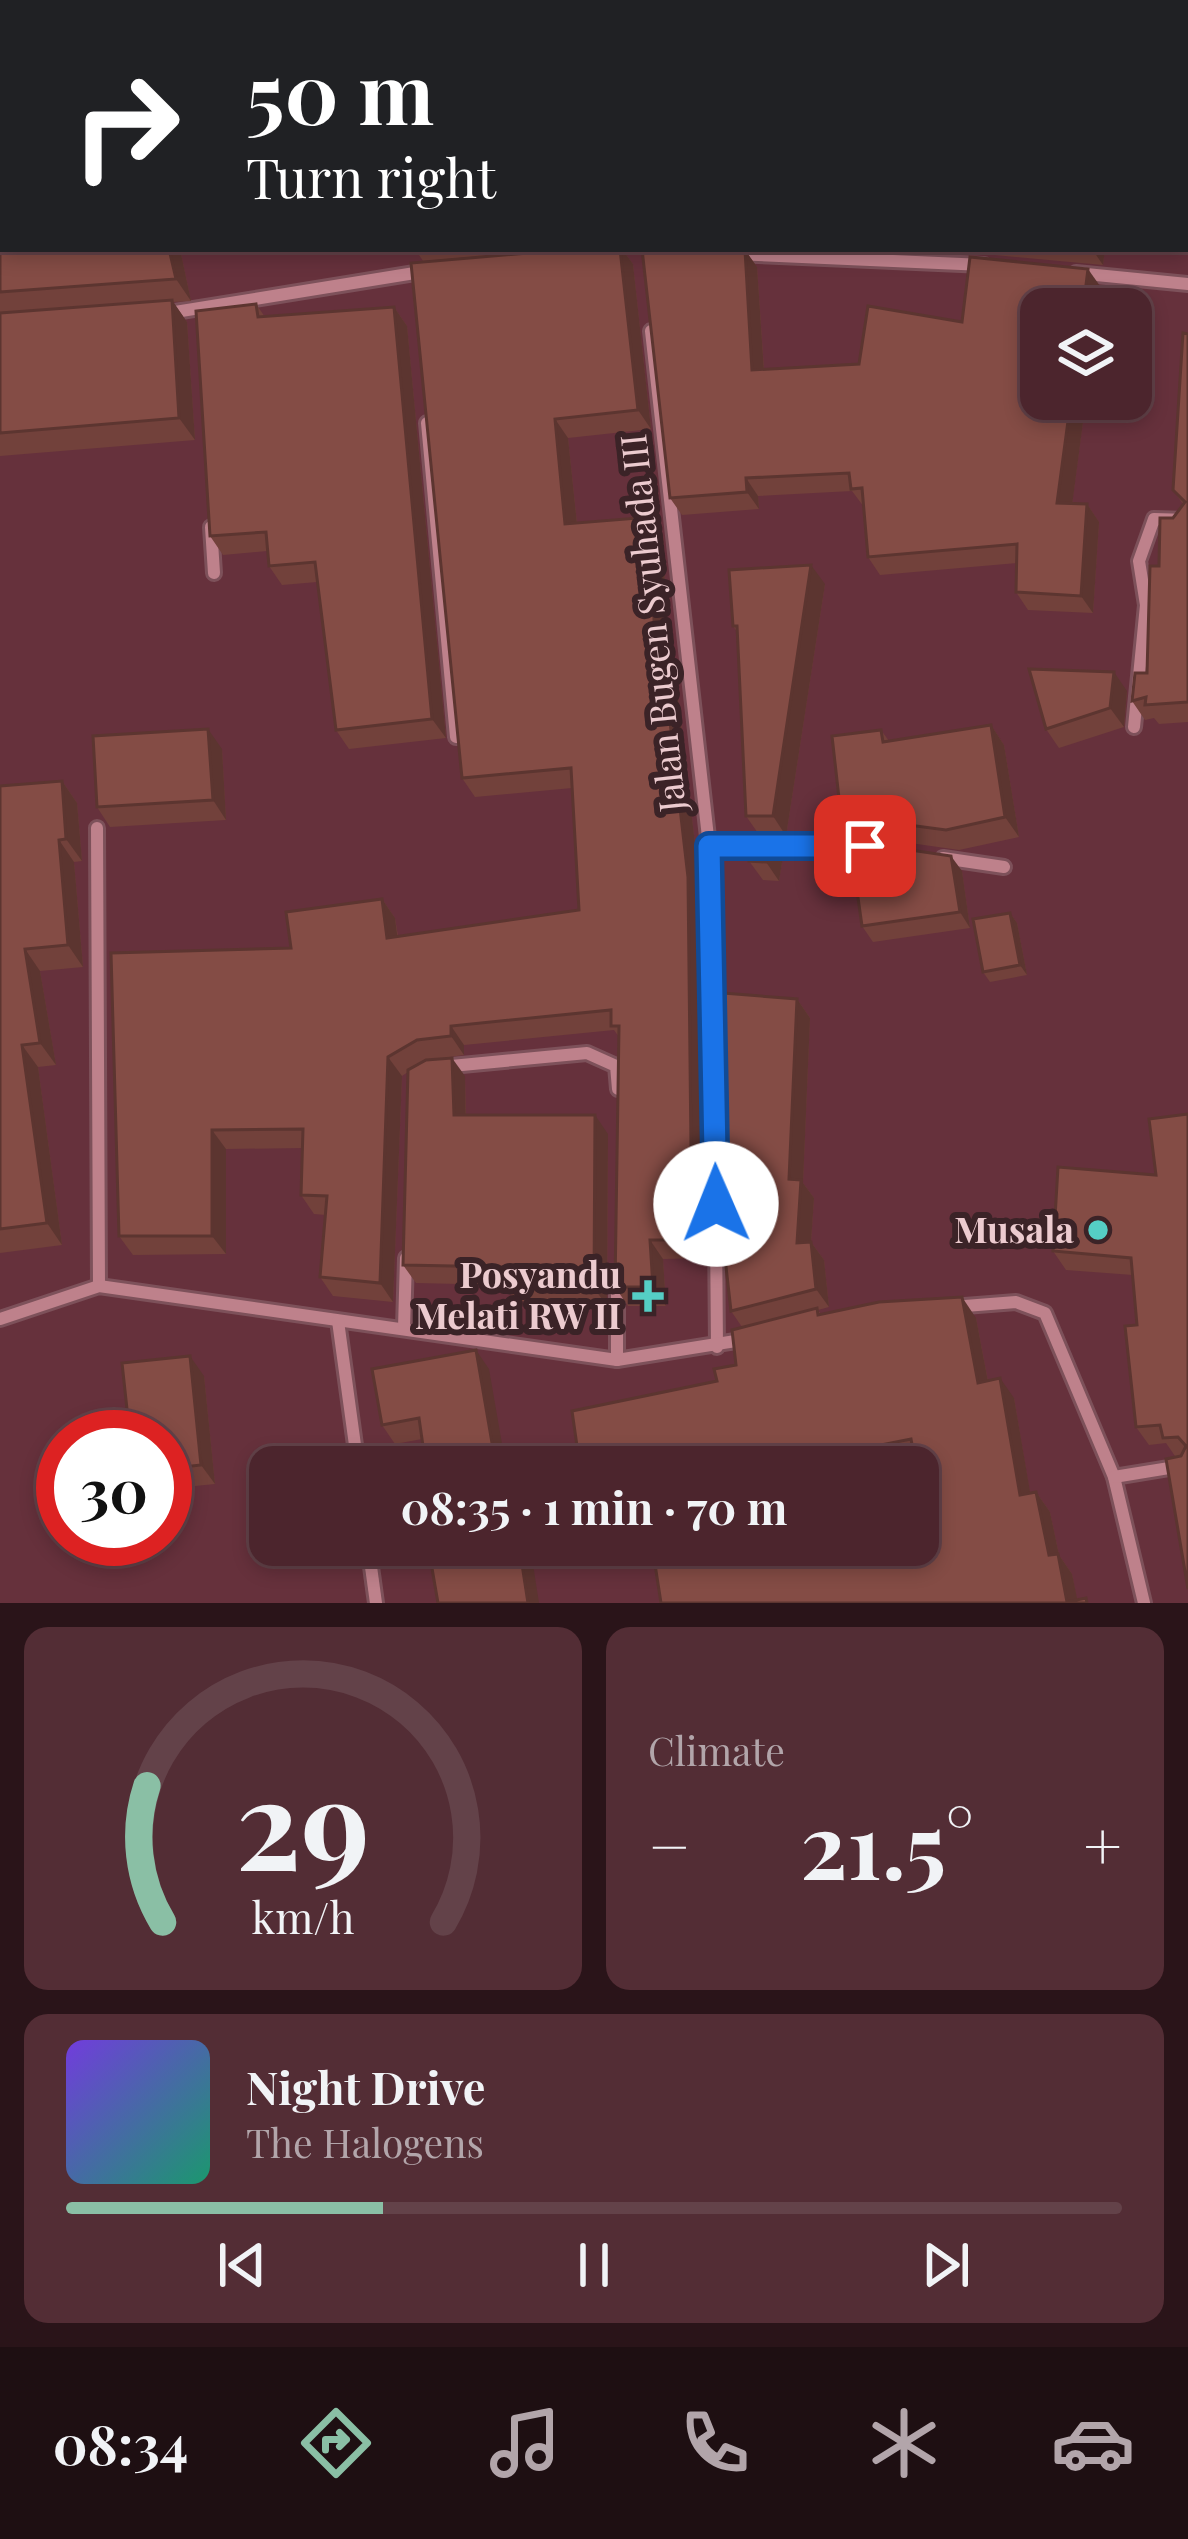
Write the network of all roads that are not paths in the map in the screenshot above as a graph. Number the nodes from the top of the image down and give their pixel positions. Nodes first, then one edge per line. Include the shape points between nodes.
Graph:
1 (788, 252) edge
2 (725, 254) edge
3 (978, 256) edge
4 (1000, 266) edge
5 (436, 270) edge
6 (413, 272) junction
7 (1071, 273) edge
8 (1188, 284) edge
9 (415, 296) edge
10 (197, 310) junction
11 (153, 314) edge
12 (650, 322) edge
13 (198, 334) edge
14 (426, 412) edge
15 (209, 501) edge
16 (1188, 520) edge
17 (214, 573) dead end
18 (1134, 727) edge
19 (456, 737) edge
20 (97, 828) edge
21 (709, 846) junction
22 (888, 850) edge
23 (935, 857) edge
24 (1004, 867) dead end
25 (713, 1012) edge
26 (421, 1071) edge
27 (618, 1103) edge
28 (716, 1204) edge
29 (406, 1236) edge
30 (617, 1267) edge
31 (99, 1286) junction
32 (928, 1308) edge
33 (0, 1318) edge
34 (338, 1322) junction
35 (404, 1328) junction
36 (758, 1336) edge
37 (717, 1347) junction
38 (617, 1360) junction
39 (355, 1446) edge
40 (1188, 1465) edge
41 (1114, 1477) junction
42 (371, 1566) edge
43 (376, 1603) edge
44 (1144, 1603) edge

1 - 2 street
1 - 3 street
3 - 4 street
5 - 6 street
6 - 9 street
6 - 10 street
7 - 8 street
10 - 11 street
10 - 13 street
12 - 21 street, Jalan Bugen Syuhada III
14 - 19 street
15 - 17 street
16 - 18 street via 1154,519 1139,561 1145,605
20 - 31 street
21 - 22 street
21 - 25 street, Jalan Bugen Syuhada III
23 - 24 street
26 - 27 street via 587,1053 616,1066
28 - 37 street
29 - 35 street
30 - 38 street
31 - 33 street
31 - 34 street
32 - 41 street via 1028,1304 1045,1313
34 - 35 street
34 - 39 street
35 - 38 street
36 - 37 street
37 - 38 street
40 - 41 street
41 - 44 street
42 - 43 street

